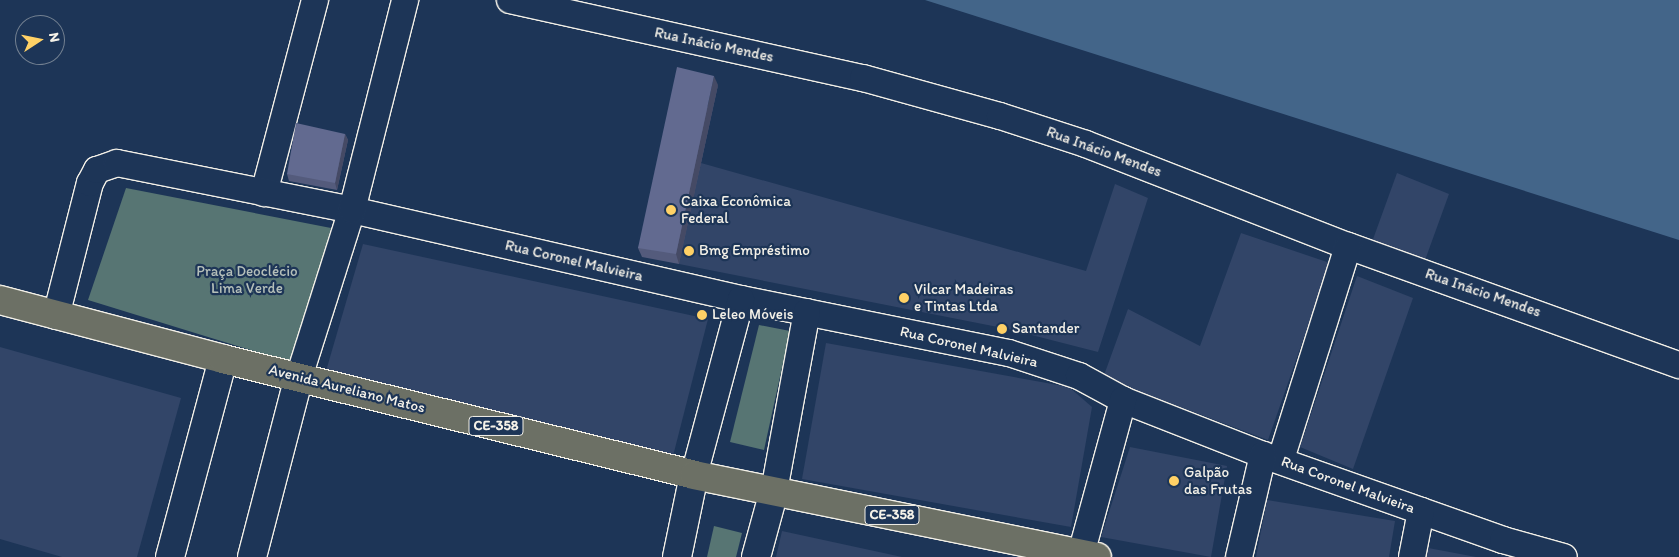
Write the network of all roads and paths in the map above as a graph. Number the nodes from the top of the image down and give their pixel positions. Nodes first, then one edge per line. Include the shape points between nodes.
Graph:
1 (315, 0) edge
2 (405, 0) edge
3 (510, 0) edge
4 (264, 193) junction
5 (352, 210) junction
6 (1348, 246) junction
7 (740, 299) junction
8 (0, 300) edge
9 (807, 312) junction
10 (56, 316) junction
11 (223, 359) junction
12 (1679, 365) edge
13 (298, 377) junction
14 (1123, 400) junction
15 (1272, 457) junction
16 (694, 475) junction
17 (774, 491) junction
18 (1421, 511) junction
19 (1089, 555) edge
20 (170, 557) edge
21 (252, 557) edge
22 (677, 557) edge
23 (756, 557) edge
24 (1239, 557) edge
25 (1412, 557) edge
26 (1564, 557) edge

1 - 4 street
2 - 5 street
3 - 6 street, Rua Inácio Mendes via 863,78 1000,116 1086,144
4 - 5 street, Rua Coronel Malvieira
4 - 10 street, Rua Coronel Malvieira via 116,162 97,170 74,236
5 - 7 street, Rua Coronel Malvieira
5 - 13 street
6 - 12 street, Rua Inácio Mendes
6 - 15 street
7 - 9 street, Rua Coronel Malvieira
7 - 16 street
8 - 10 main road, Avenida Aureliano Matos / CE-358
9 - 14 street, Rua Coronel Malvieira via 1018,356 1079,376
9 - 17 street
10 - 11 main road, Avenida Aureliano Matos / CE-358
11 - 13 main road, Avenida Aureliano Matos / CE-358
11 - 20 main road
13 - 16 main road, Avenida Aureliano Matos / CE-358
13 - 21 main road
14 - 15 street, Rua Coronel Malvieira
14 - 19 street
15 - 18 street, Rua Coronel Malvieira
15 - 24 street
16 - 17 main road, CE-358
16 - 22 main road
17 - 19 main road, CE-358
17 - 23 main road
18 - 25 street
18 - 26 street, Rua Coronel Malvieira

